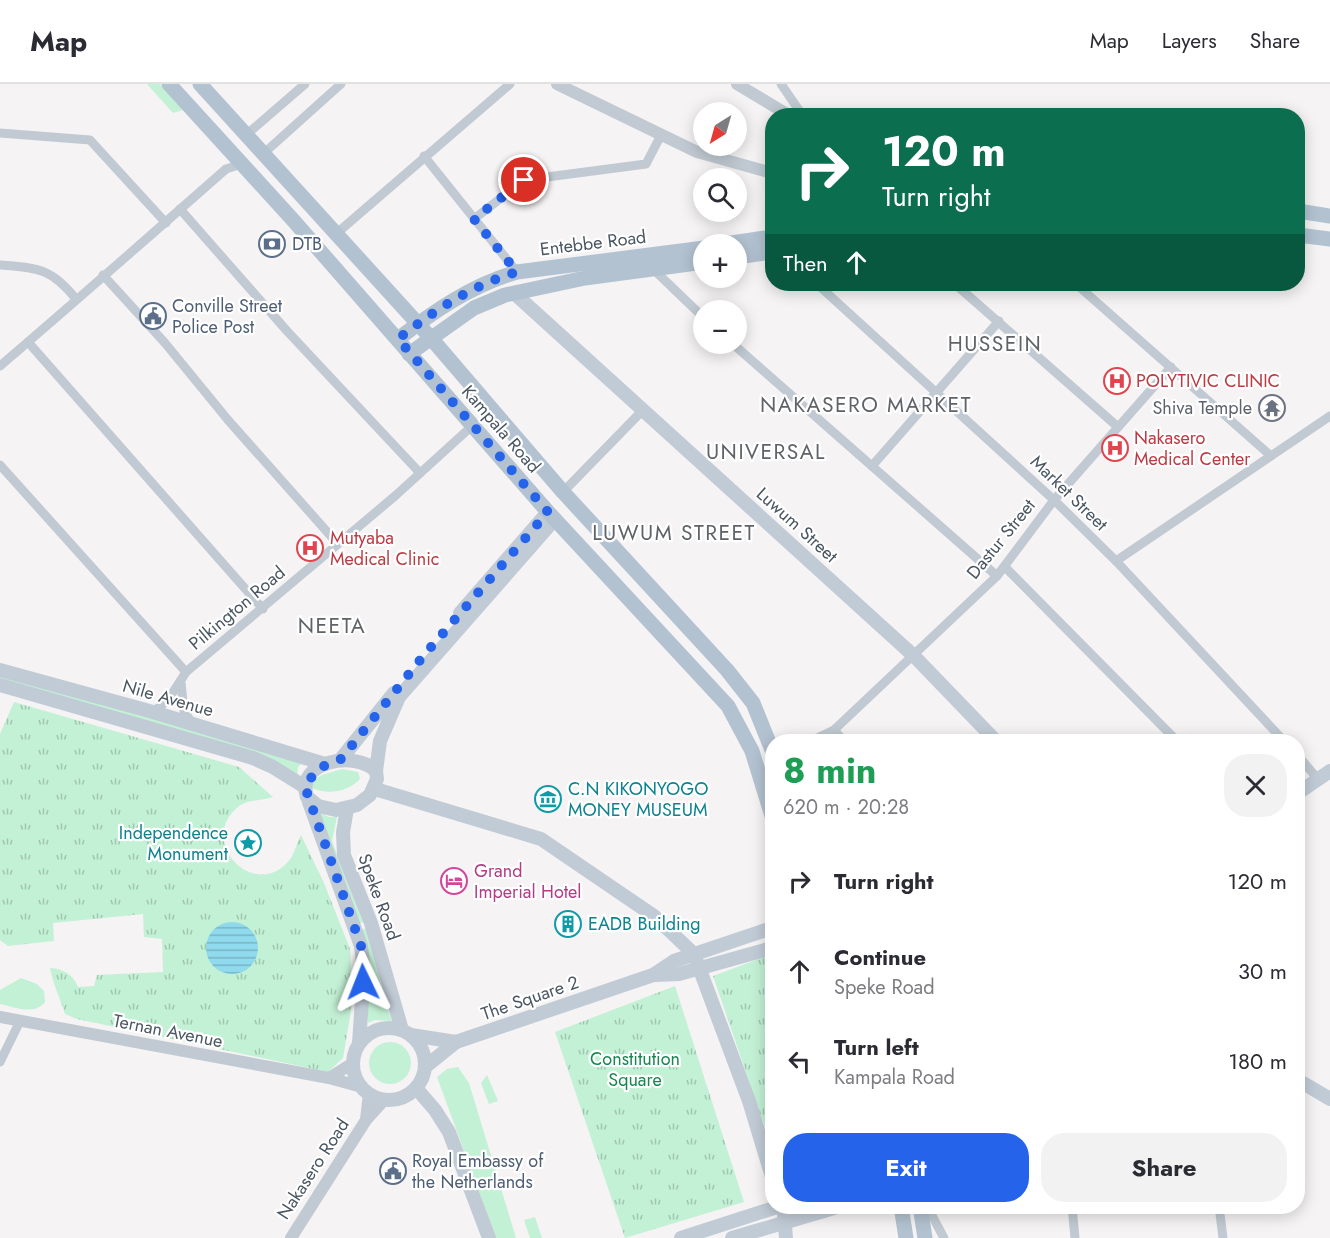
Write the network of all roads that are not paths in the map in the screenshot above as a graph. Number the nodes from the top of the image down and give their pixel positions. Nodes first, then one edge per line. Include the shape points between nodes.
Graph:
1 (169, 84) edge
2 (201, 84) edge
3 (305, 84) edge
4 (341, 84) edge
5 (510, 84) edge
6 (557, 84) edge
7 (781, 84) edge
8 (741, 85) edge
9 (777, 108) edge
10 (797, 108) edge
11 (0, 133) edge
12 (246, 135) junction
13 (661, 135) junction
14 (232, 151) junction
15 (263, 154) junction
16 (424, 156) junction
17 (242, 164) junction
18 (226, 169) junction
19 (765, 171) edge
20 (180, 209) junction
21 (1305, 212) edge
22 (1330, 216) edge
23 (474, 219) junction
24 (166, 222) junction
25 (337, 234) junction
26 (1305, 236) edge
27 (1330, 239) edge
28 (765, 242) edge
29 (747, 243) edge
30 (765, 245) edge
31 (693, 249) edge
32 (747, 252) edge
33 (693, 263) edge
34 (0, 265) edge
35 (652, 268) junction
36 (517, 272) junction
37 (103, 275) junction
38 (825, 291) edge
39 (963, 291) edge
40 (1084, 291) edge
41 (515, 294) junction
42 (76, 299) junction
43 (693, 307) edge
44 (999, 321) junction
45 (417, 324) junction
46 (430, 337) junction
47 (398, 339) junction
48 (28, 342) junction
49 (409, 354) junction
50 (744, 354) edge
51 (0, 366) edge
52 (1171, 367) junction
53 (938, 392) junction
54 (643, 410) junction
55 (1330, 416) edge
56 (472, 426) junction
57 (1118, 427) junction
58 (1271, 456) junction
59 (0, 465) edge
60 (872, 466) junction
61 (420, 473) junction
62 (563, 492) junction
63 (1054, 500) junction
64 (551, 516) junction
65 (337, 543) junction
66 (1116, 561) junction
67 (1005, 567) junction
68 (997, 576) junction
69 (263, 609) junction
70 (914, 656) junction
71 (0, 670) edge
72 (186, 672) junction
73 (181, 683) junction
74 (0, 685) edge
75 (153, 712) junction
76 (192, 723) junction
77 (834, 730) junction
78 (768, 734) edge
79 (826, 734) edge
80 (838, 734) edge
81 (989, 734) edge
82 (1170, 734) edge
83 (1277, 734) edge
84 (765, 748) edge
85 (752, 751) junction
86 (341, 759) junction
87 (1305, 761) edge
88 (325, 764) junction
89 (376, 771) junction
90 (1324, 775) edge
91 (765, 780) edge
92 (305, 787) junction
93 (1305, 788) edge
94 (375, 789) junction
95 (309, 802) junction
96 (347, 809) junction
97 (765, 930) edge
98 (765, 950) edge
99 (694, 954) junction
100 (700, 968) junction
101 (652, 975) junction
102 (0, 1017) edge
103 (20, 1022) junction
104 (407, 1032) junction
105 (456, 1042) junction
106 (359, 1043) junction
107 (0, 1062) edge
108 (353, 1063) junction
109 (425, 1067) junction
110 (329, 1078) junction
111 (1305, 1084) edge
112 (416, 1088) junction
113 (365, 1090) junction
114 (386, 1099) junction
115 (1330, 1099) edge
116 (366, 1120) junction
117 (765, 1154) edge
118 (765, 1211) edge
119 (784, 1214) edge
120 (812, 1214) edge
121 (902, 1214) edge
122 (922, 1214) edge
123 (931, 1214) edge
124 (1073, 1214) edge
125 (1220, 1214) edge
126 (786, 1221) junction
127 (291, 1238) edge
128 (489, 1238) edge
129 (681, 1238) edge
130 (732, 1238) edge
131 (786, 1238) edge
132 (906, 1238) edge
133 (926, 1238) edge
134 (944, 1238) edge
135 (1075, 1238) edge
136 (1223, 1238) edge

1 - 14 main road, Kampala Road
2 - 12 main road, Kampala Road
3 - 12 street
4 - 15 street
5 - 16 street
6 - 13 street
7 - 10 street
8 - 9 street
11 - 24 street via 90,140
12 - 15 main road, Kampala Road
13 - 19 street via 718,160
13 - 23 street via 646,165 524,180
14 - 17 main road, Kampala Road
14 - 18 street
15 - 25 main road, Kampala Road
16 - 23 street
16 - 25 street
17 - 18 street
17 - 47 main road, Kampala Road
18 - 20 street
20 - 24 street
20 - 61 street
21 - 22 main road
23 - 36 street
24 - 37 street
25 - 45 main road, Kampala Road
26 - 27 main road
28 - 29 main road
30 - 32 main road
31 - 36 main road, Entebbe Road
33 - 35 main road, Entebbe Road
34 - 42 street via 44,270 58,278
35 - 41 main road, Entebbe Road
35 - 43 street
36 - 45 main road, Entebbe Road via 471,289
37 - 42 street
37 - 65 street
38 - 53 street, Market Street
39 - 44 street
40 - 52 street
41 - 46 main road, Entebbe Road via 474,308
41 - 54 main road, Luwum Street
42 - 48 street
44 - 53 street
44 - 57 street
45 - 46 main road, Kampala Road
45 - 47 main road, Entebbe Road
46 - 49 main road, Entebbe Road
46 - 62 main road, Kampala Road
47 - 49 main road, Kampala Road
48 - 51 street
48 - 69 street
49 - 56 main road, Kampala Road
50 - 60 street
52 - 57 street, Dastur Street
52 - 58 street
53 - 60 street
53 - 63 street, Market Street
54 - 62 street
54 - 70 main road, Luwum Street
55 - 58 street
56 - 61 street, Pilkington Road
56 - 64 main road, Kampala Road
57 - 63 street, Dastur Street
58 - 66 street
59 - 72 street
60 - 68 street
61 - 65 street, Pilkington Road
62 - 78 main road, Kampala Road via 743,690
63 - 66 street, Market Street
63 - 67 street, Dastur Street
64 - 85 main road, Kampala Road via 728,706
64 - 86 main road via 425,654
64 - 89 main road via 399,697 380,741
65 - 69 street, Pilkington Road
66 - 83 street, Market Street
67 - 68 street, Dastur Street
67 - 82 street
68 - 70 street, Dastur Street
69 - 72 street, Pilkington Road
70 - 77 street, Dastur Street
70 - 81 main road, Luwum Street
71 - 75 main road, Nile Avenue
72 - 73 street
73 - 75 street
73 - 76 street via 184,711
74 - 92 main road, Nile Avenue via 253,759 273,766
75 - 76 main road, Nile Avenue
76 - 88 main road, Nile Avenue
77 - 79 street, Dastur Street
77 - 80 street
84 - 85 street
85 - 91 main road, Kampala Road
86 - 88 main road
86 - 89 main road via 364,763
87 - 90 street
88 - 92 main road via 312,773
89 - 94 main road
90 - 93 main road
92 - 95 main road
94 - 96 main road
94 - 99 main road via 541,839 654,916
95 - 96 main road via 327,809
95 - 106 main road, Speke Road via 361,946 364,972
96 - 104 main road, Speke Road via 344,855
97 - 99 main road, The Square 2
98 - 100 main road, The Square 2
99 - 100 main road
99 - 101 main road, The Square 2
100 - 101 main road, The Square 2
100 - 117 main road
101 - 105 main road, The Square 2
102 - 103 street, Ternan Avenue
103 - 107 street
103 - 110 street, Ternan Avenue
104 - 105 main road
104 - 106 main road via 393,1028 374,1031
104 - 109 main road via 422,1049
105 - 109 main road, The Square 2
106 - 108 main road
108 - 110 street
108 - 113 main road via 355,1076
109 - 112 main road
110 - 113 street, Ternan Avenue
111 - 115 main road
112 - 114 main road via 400,1098
112 - 128 main road via 449,1132
113 - 114 main road
113 - 116 street, Nakasero Road
114 - 116 street, Nakasero Road
116 - 127 street, Nakasero Road
118 - 129 main road
119 - 126 main road
120 - 126 main road
121 - 132 main road
122 - 133 main road
123 - 134 street
124 - 135 street
125 - 136 street
126 - 130 main road
126 - 131 main road

